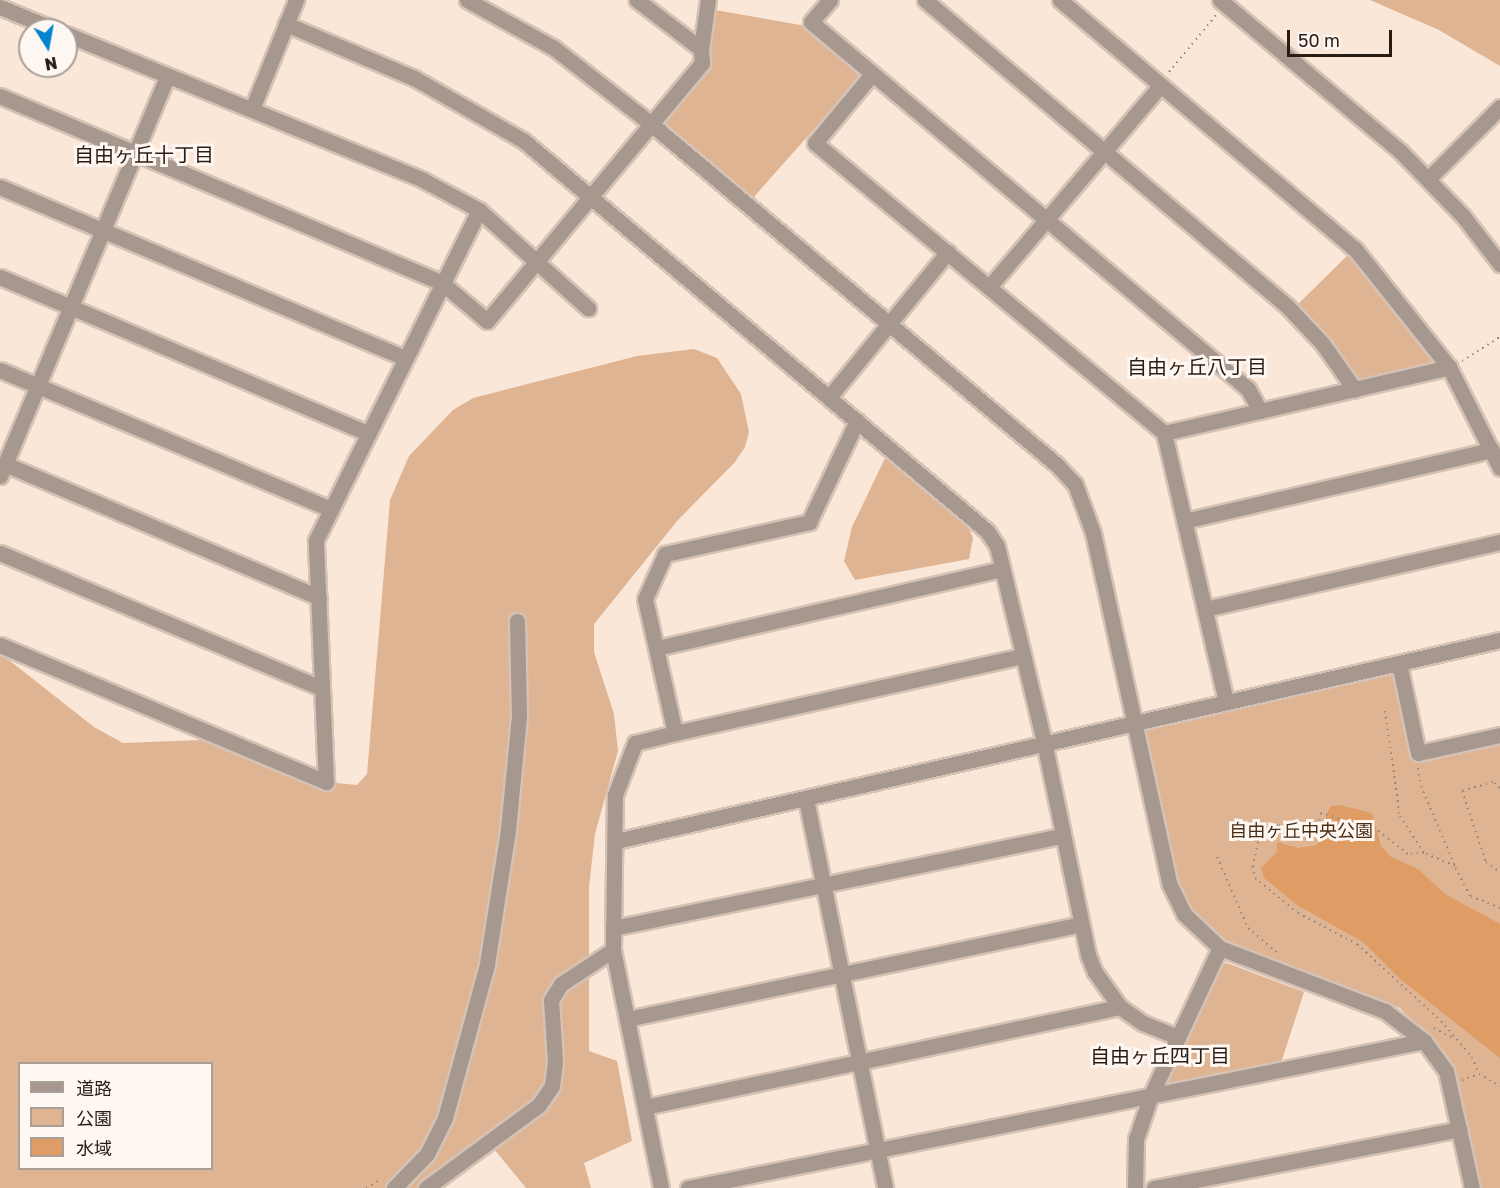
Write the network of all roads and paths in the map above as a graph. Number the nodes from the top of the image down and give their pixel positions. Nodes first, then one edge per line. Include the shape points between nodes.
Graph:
1 (296, 0) edge
2 (466, 0) edge
3 (637, 0) edge
4 (708, 0) edge
5 (830, 0) edge
6 (925, 0) edge
7 (1060, 0) edge
8 (1223, 2) edge
9 (0, 7) edge
10 (27, 18) edge
11 (286, 24) junction
12 (78, 39) edge
13 (701, 49) junction
14 (872, 74) junction
15 (167, 76) junction
16 (1160, 84) junction
17 (0, 96) edge
18 (1500, 107) edge
19 (252, 109) junction
20 (650, 123) junction
21 (136, 151) junction
22 (1104, 153) junction
23 (1428, 179) junction
24 (0, 187) edge
25 (590, 196) junction
26 (479, 210) junction
27 (1047, 220) junction
28 (103, 229) junction
29 (948, 252) junction
30 (536, 261) junction
31 (1500, 264) edge
32 (0, 278) edge
33 (442, 283) junction
34 (989, 287) junction
35 (70, 307) junction
36 (588, 308) dead end
37 (887, 323) junction
38 (1500, 337) edge
39 (405, 358) junction
40 (1449, 367) junction
41 (0, 370) edge
42 (38, 386) junction
43 (1355, 390) junction
44 (830, 396) junction
45 (1260, 411) junction
46 (857, 421) junction
47 (368, 433) junction
48 (1164, 433) junction
49 (1492, 450) junction
50 (1500, 468) edge
51 (2, 470) edge
52 (330, 509) junction
53 (1184, 521) junction
54 (1500, 542) edge
55 (0, 553) edge
56 (1002, 569) junction
57 (319, 597) junction
58 (1205, 609) junction
59 (517, 621) dead end
60 (1500, 640) edge
61 (0, 645) edge
62 (657, 648) junction
63 (1022, 656) junction
64 (1399, 663) junction
65 (319, 687) junction
66 (1226, 702) junction
67 (1385, 711) dead end
68 (1136, 722) junction
69 (675, 733) junction
70 (1500, 735) edge
71 (1044, 742) junction
72 (1418, 753) junction
73 (1500, 788) edge
74 (806, 799) junction
75 (1063, 836) junction
76 (616, 841) junction
77 (1424, 853) junction
78 (1217, 857) dead end
79 (1455, 866) junction
80 (1500, 872) edge
81 (823, 886) junction
82 (1500, 908) edge
83 (1080, 924) junction
84 (613, 928) junction
85 (1220, 948) junction
86 (613, 950) junction
87 (1281, 956) dead end
88 (841, 974) junction
89 (1120, 1007) junction
90 (627, 1019) junction
91 (1178, 1037) junction
92 (1424, 1041) junction
93 (859, 1063) junction
94 (1479, 1074) junction
95 (1450, 1086) junction
96 (1500, 1086) edge
97 (1151, 1095) junction
98 (645, 1107) junction
99 (1460, 1129) junction
100 (877, 1150) junction
101 (394, 1188) edge
102 (426, 1188) edge
103 (661, 1188) edge
104 (688, 1188) edge
105 (885, 1188) edge
106 (1135, 1188) edge
107 (1154, 1188) edge
108 (1472, 1188) edge

1 - 11 street
2 - 20 street via 554,48
3 - 13 street
4 - 13 street
5 - 14 street via 811,22
6 - 22 street
7 - 16 street
8 - 16 path
8 - 23 street via 1352,109
9 - 10 street
11 - 19 street
11 - 25 street via 414,78 475,110 524,141
12 - 15 street
13 - 20 street via 702,63
14 - 27 street
14 - 29 street via 815,143
15 - 19 street
15 - 21 street
16 - 22 street
16 - 40 street via 1354,249
17 - 21 street
18 - 23 street
19 - 26 street via 423,180
20 - 25 street
20 - 37 street
21 - 28 street
21 - 33 street
22 - 27 street
22 - 43 street via 1287,306 1322,343
23 - 31 street
24 - 28 street
25 - 30 street
25 - 44 street
26 - 30 street
26 - 33 street
27 - 34 street
27 - 45 street via 1248,389
28 - 35 street
28 - 39 street
29 - 34 street
29 - 37 street
30 - 33 street via 487,321
30 - 36 street
32 - 35 street
33 - 39 street
34 - 48 street
35 - 42 street
35 - 47 street
37 - 44 street
37 - 68 street via 1075,484 1093,533
38 - 40 path
39 - 47 street
40 - 43 street
40 - 49 street
41 - 42 street
42 - 51 street
42 - 52 street
43 - 45 street
44 - 46 street
45 - 48 street
46 - 56 street via 987,531 997,546
46 - 62 street via 809,522 666,554 645,599
47 - 52 street
48 - 53 street
49 - 50 street
49 - 53 street
51 - 57 street
52 - 57 street via 316,540
53 - 58 street
54 - 58 street
55 - 65 street
56 - 62 street
56 - 63 street
57 - 65 street
58 - 66 street
59 - 101 street via 519,716 508,830 487,964 445,1118 427,1154
60 - 64 street
61 - 65 street via 326,782
62 - 69 street
63 - 69 street
63 - 71 street
64 - 66 street
64 - 72 street
66 - 68 street
67 - 77 path via 1400,816
68 - 71 street
68 - 85 street via 1170,885 1184,914
69 - 76 street via 635,743 615,795
70 - 72 street
71 - 74 street
71 - 75 street
72 - 79 path via 1421,786
73 - 80 path via 1493,782 1462,791 1486,862
74 - 76 street
74 - 81 street
75 - 81 street
75 - 83 street
76 - 84 street
77 - 79 path
77 - 94 path via 1408,854 1398,850 1379,831 1322,813 1317,829 1308,836 1278,825 1268,828 1258,842 1253,866 1255,878 1298,913 1357,944 1442,1021 1472,1057
78 - 87 path via 1248,928
79 - 82 path via 1470,896
81 - 84 street
81 - 88 street
83 - 88 street
83 - 89 street via 1095,972
84 - 86 street
85 - 91 street
85 - 92 street via 1385,1011
86 - 90 street
86 - 102 street via 561,984 551,1000 555,1062 552,1086 539,1104
88 - 90 street
88 - 93 street
89 - 91 street via 1143,1023
89 - 93 street
90 - 98 street
91 - 97 street
92 - 95 street via 1446,1071
92 - 97 street
93 - 98 street
93 - 100 street
94 - 95 path
94 - 96 path
95 - 99 street
97 - 100 street
97 - 106 street via 1136,1138
98 - 103 street
99 - 107 street
99 - 108 street
100 - 104 street
100 - 105 street

